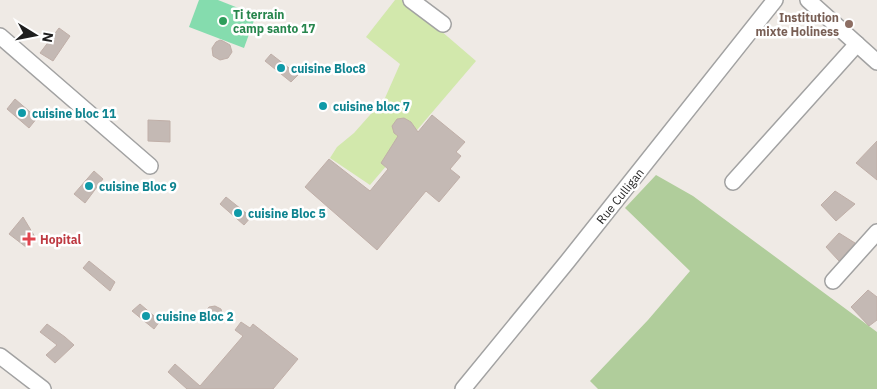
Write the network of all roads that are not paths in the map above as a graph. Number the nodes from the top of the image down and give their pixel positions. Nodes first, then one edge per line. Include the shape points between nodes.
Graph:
1 (411, 0) edge
2 (775, 0) edge
3 (808, 0) edge
4 (443, 24) dead end
5 (0, 36) edge
6 (857, 44) junction
7 (877, 62) edge
8 (150, 166) dead end
9 (733, 182) dead end
10 (877, 232) edge
11 (834, 282) dead end
12 (0, 356) edge
13 (43, 389) edge
14 (462, 389) edge

1 - 4 street
2 - 14 street, Rue Culligan
3 - 6 street
5 - 8 street
6 - 7 street
6 - 9 street
10 - 11 street
12 - 13 street

